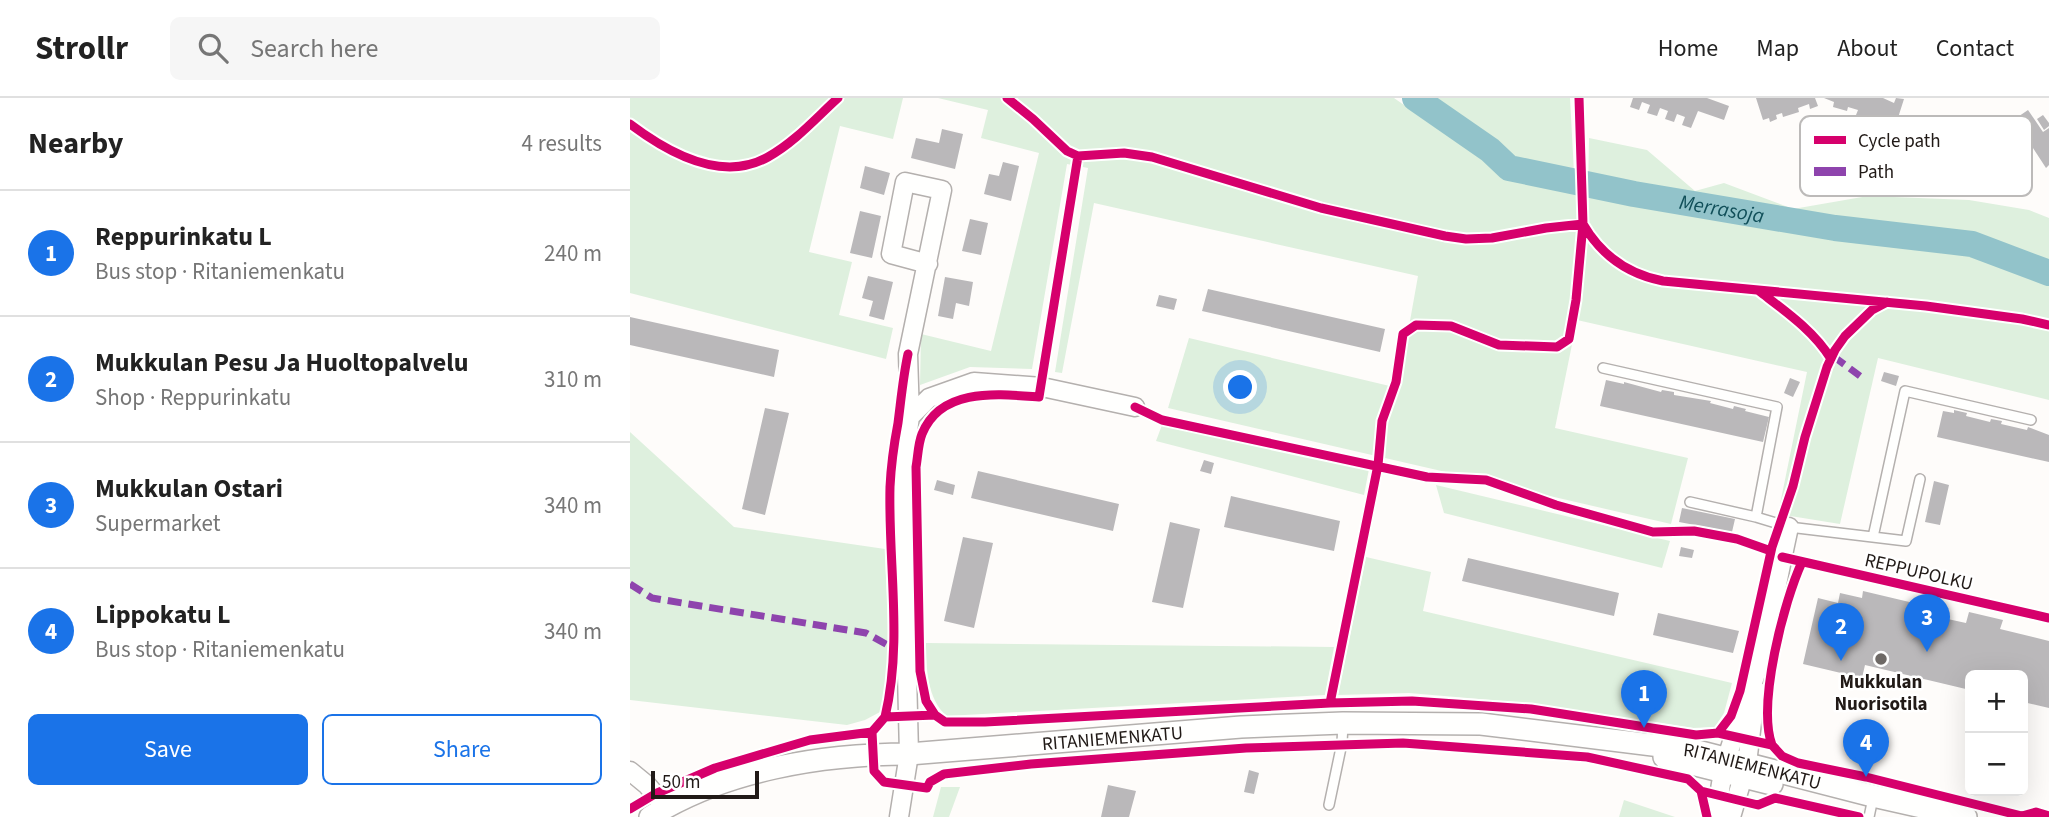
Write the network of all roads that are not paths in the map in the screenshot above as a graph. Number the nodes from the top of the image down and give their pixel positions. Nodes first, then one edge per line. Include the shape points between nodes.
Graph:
1 (928, 264) junction
2 (1603, 368) dead end
3 (1135, 407) dead end
4 (911, 417) junction
5 (2031, 420) dead end
6 (1920, 479) dead end
7 (1690, 502) dead end
8 (1756, 517) junction
9 (1789, 527) junction
10 (1873, 537) junction
11 (1756, 673) junction
12 (1343, 723) junction
13 (909, 754) junction
14 (1724, 765) junction
15 (1746, 770) junction
16 (630, 771) edge
17 (1329, 805) dead end
18 (1872, 807) edge
19 (658, 812) edge
20 (899, 817) edge
21 (1718, 817) edge
22 (1731, 817) edge
23 (1917, 817) edge
24 (1966, 817) edge

1 - 1 street via 942,190 905,182 891,254
1 - 4 street via 908,354
2 - 8 lane via 1777,407
3 - 4 street via 1042,387 974,382 929,398
4 - 13 street via 902,472
5 - 10 lane via 1905,391
6 - 10 lane via 1906,541
7 - 8 lane
8 - 9 lane
9 - 10 lane
9 - 11 street
11 - 14 street
11 - 15 street
12 - 13 street, RITANIEMENKATU
12 - 14 street, RITANIEMENKATU via 1481,724 1618,743
12 - 17 lane
13 - 19 street, RITANIEMENKATU via 806,761 743,775
13 - 20 street
14 - 15 street, RITANIEMENKATU
14 - 21 street
15 - 18 street, RITANIEMENKATU
15 - 22 street
16 - 19 street, RITANIEMENKATU via 647,785
18 - 23 street, RITANIEMENKATU
18 - 24 street, RITANIEMENKATU

